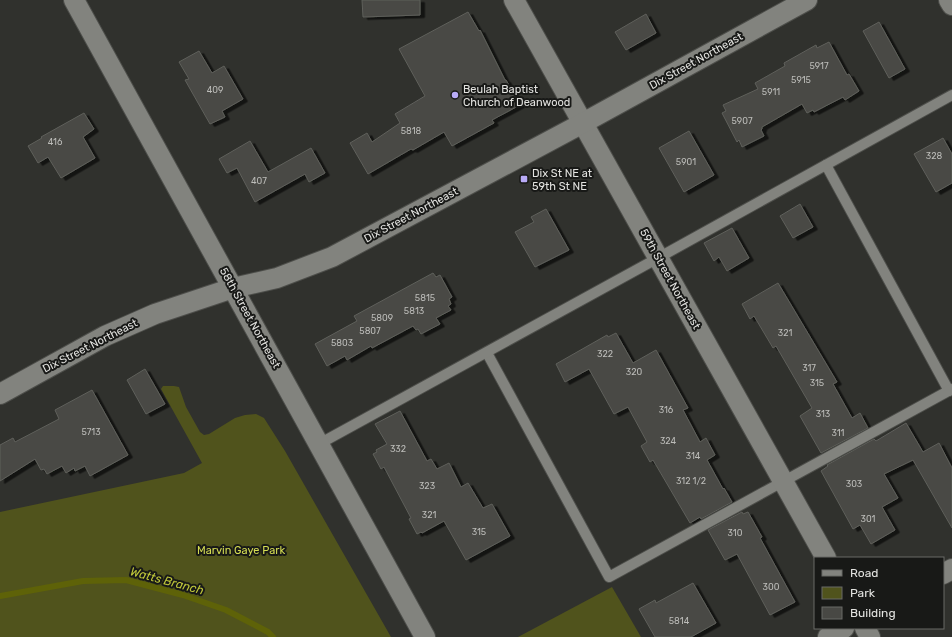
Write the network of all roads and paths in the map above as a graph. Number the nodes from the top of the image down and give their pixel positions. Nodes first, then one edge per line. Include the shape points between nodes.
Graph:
1 (74, 0) edge
2 (514, 0) edge
3 (807, 0) edge
4 (949, 0) edge
5 (952, 5) edge
6 (952, 95) edge
7 (583, 123) junction
8 (826, 165) junction
9 (658, 258) junction
10 (233, 288) junction
11 (487, 353) junction
12 (950, 390) edge
13 (0, 394) edge
14 (319, 444) junction
15 (784, 482) junction
16 (825, 557) edge
17 (842, 629) edge
18 (425, 637) edge
19 (828, 637) edge

1 - 10 street, 58th Street Northeast
2 - 7 street, 59th Street Northeast
3 - 7 street, Dix Street Northeast
4 - 5 street
6 - 8 lane
7 - 9 street, 59th Street Northeast
7 - 10 street, Dix Street Northeast via 332,257 277,278
8 - 9 lane
8 - 12 lane
9 - 11 lane
9 - 15 street, 59th Street Northeast
10 - 13 street, Dix Street Northeast via 155,314 105,336
10 - 14 street, 58th Street Northeast
11 - 14 lane
11 - 15 lane via 609,577
12 - 15 lane
14 - 18 street, 58th Street Northeast
15 - 16 street, 59th Street Northeast
17 - 19 street

